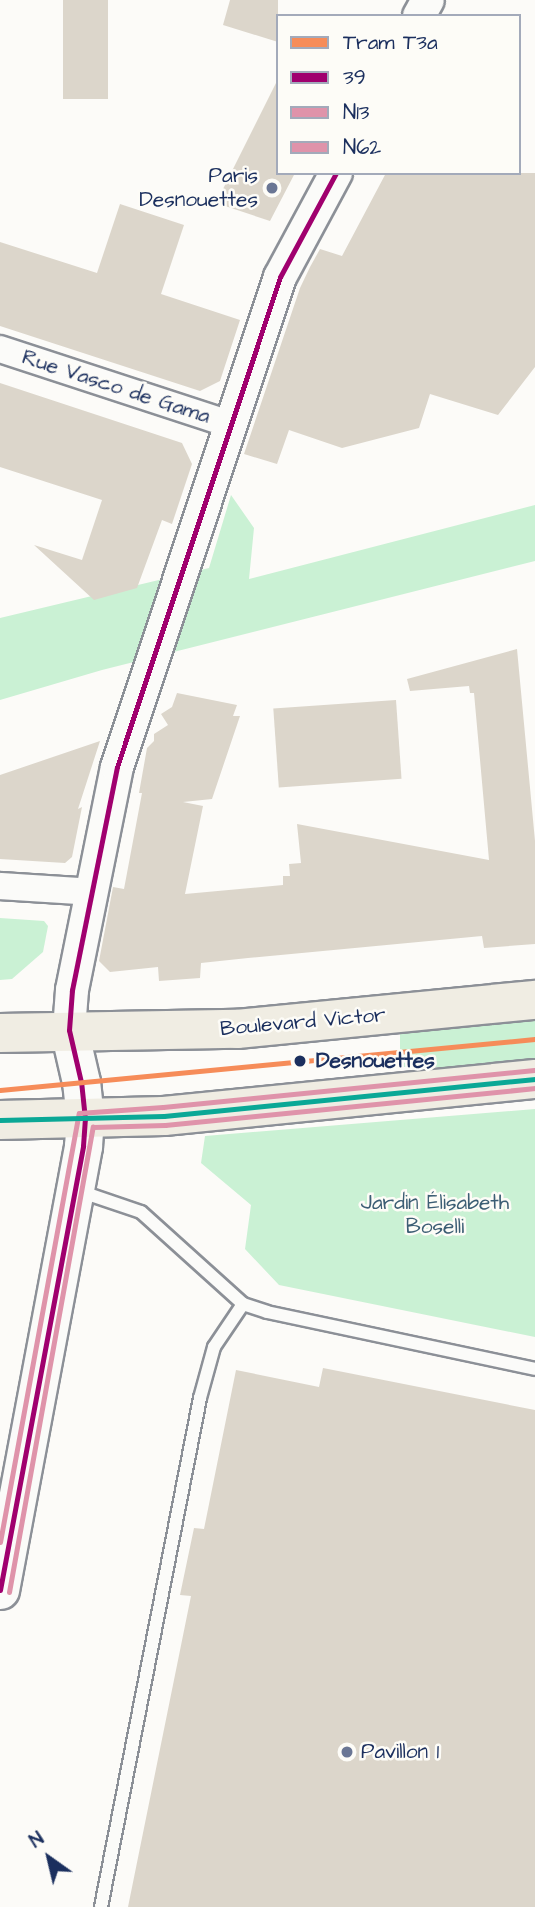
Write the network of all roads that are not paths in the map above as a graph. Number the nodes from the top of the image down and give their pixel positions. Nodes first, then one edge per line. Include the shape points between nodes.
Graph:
1 (335, 175) edge
2 (0, 349) edge
3 (232, 425) junction
4 (0, 886) edge
5 (93, 892) junction
6 (535, 1000) edge
7 (69, 1030) junction
8 (0, 1033) edge
9 (535, 1079) edge
10 (85, 1119) junction
11 (0, 1121) edge
12 (75, 1190) junction
13 (243, 1304) junction
14 (535, 1369) edge
15 (0, 1590) edge
16 (101, 1907) edge

1 - 3 street via 281,277
2 - 3 street, Rue Vasco de Gama
3 - 5 street via 117,767
4 - 5 street
5 - 7 street via 72,990
6 - 7 main road, Boulevard Victor via 237,1029
7 - 8 main road, Boulevard Victor
7 - 10 main road
9 - 10 main road via 164,1116
10 - 11 main road
10 - 12 main road
12 - 13 lane via 141,1212
12 - 15 main road
13 - 14 lane
13 - 16 lane via 214,1347 200,1398

